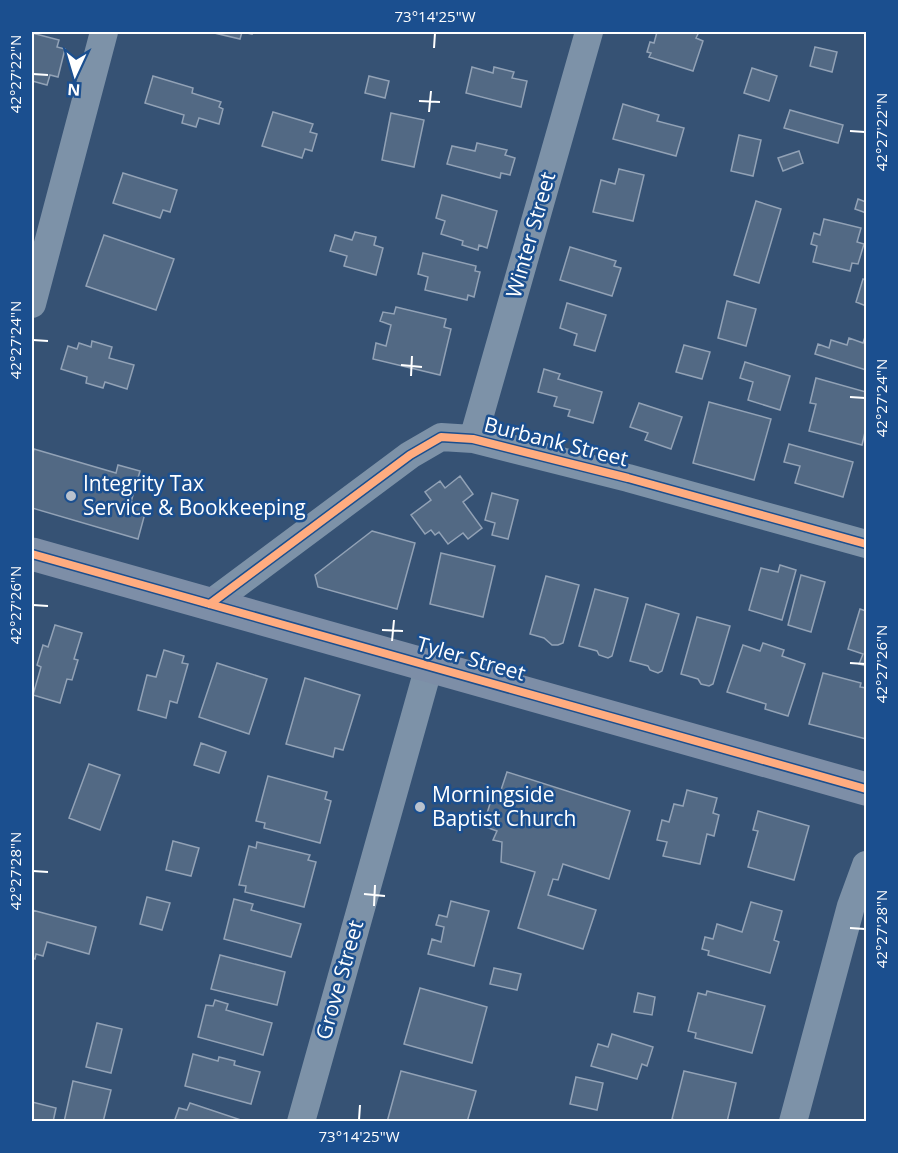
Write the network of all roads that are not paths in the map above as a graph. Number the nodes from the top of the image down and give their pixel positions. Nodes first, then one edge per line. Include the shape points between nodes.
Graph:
1 (104, 32) edge
2 (589, 32) edge
3 (43, 215) edge
4 (37, 259) edge
5 (32, 304) edge
6 (472, 439) junction
7 (866, 543) edge
8 (32, 555) edge
9 (210, 604) junction
10 (429, 666) junction
11 (867, 789) edge
12 (867, 865) edge
13 (301, 1122) edge
14 (793, 1122) edge

1 - 3 street
2 - 6 street, Winter Street
3 - 4 street
4 - 5 street
6 - 7 street, Burbank Street
6 - 9 street, Burbank Street via 441,437 410,455
8 - 9 main road, Tyler Street
9 - 10 main road, Tyler Street
10 - 11 main road, Tyler Street
10 - 13 street, Grove Street
12 - 14 street via 851,906

